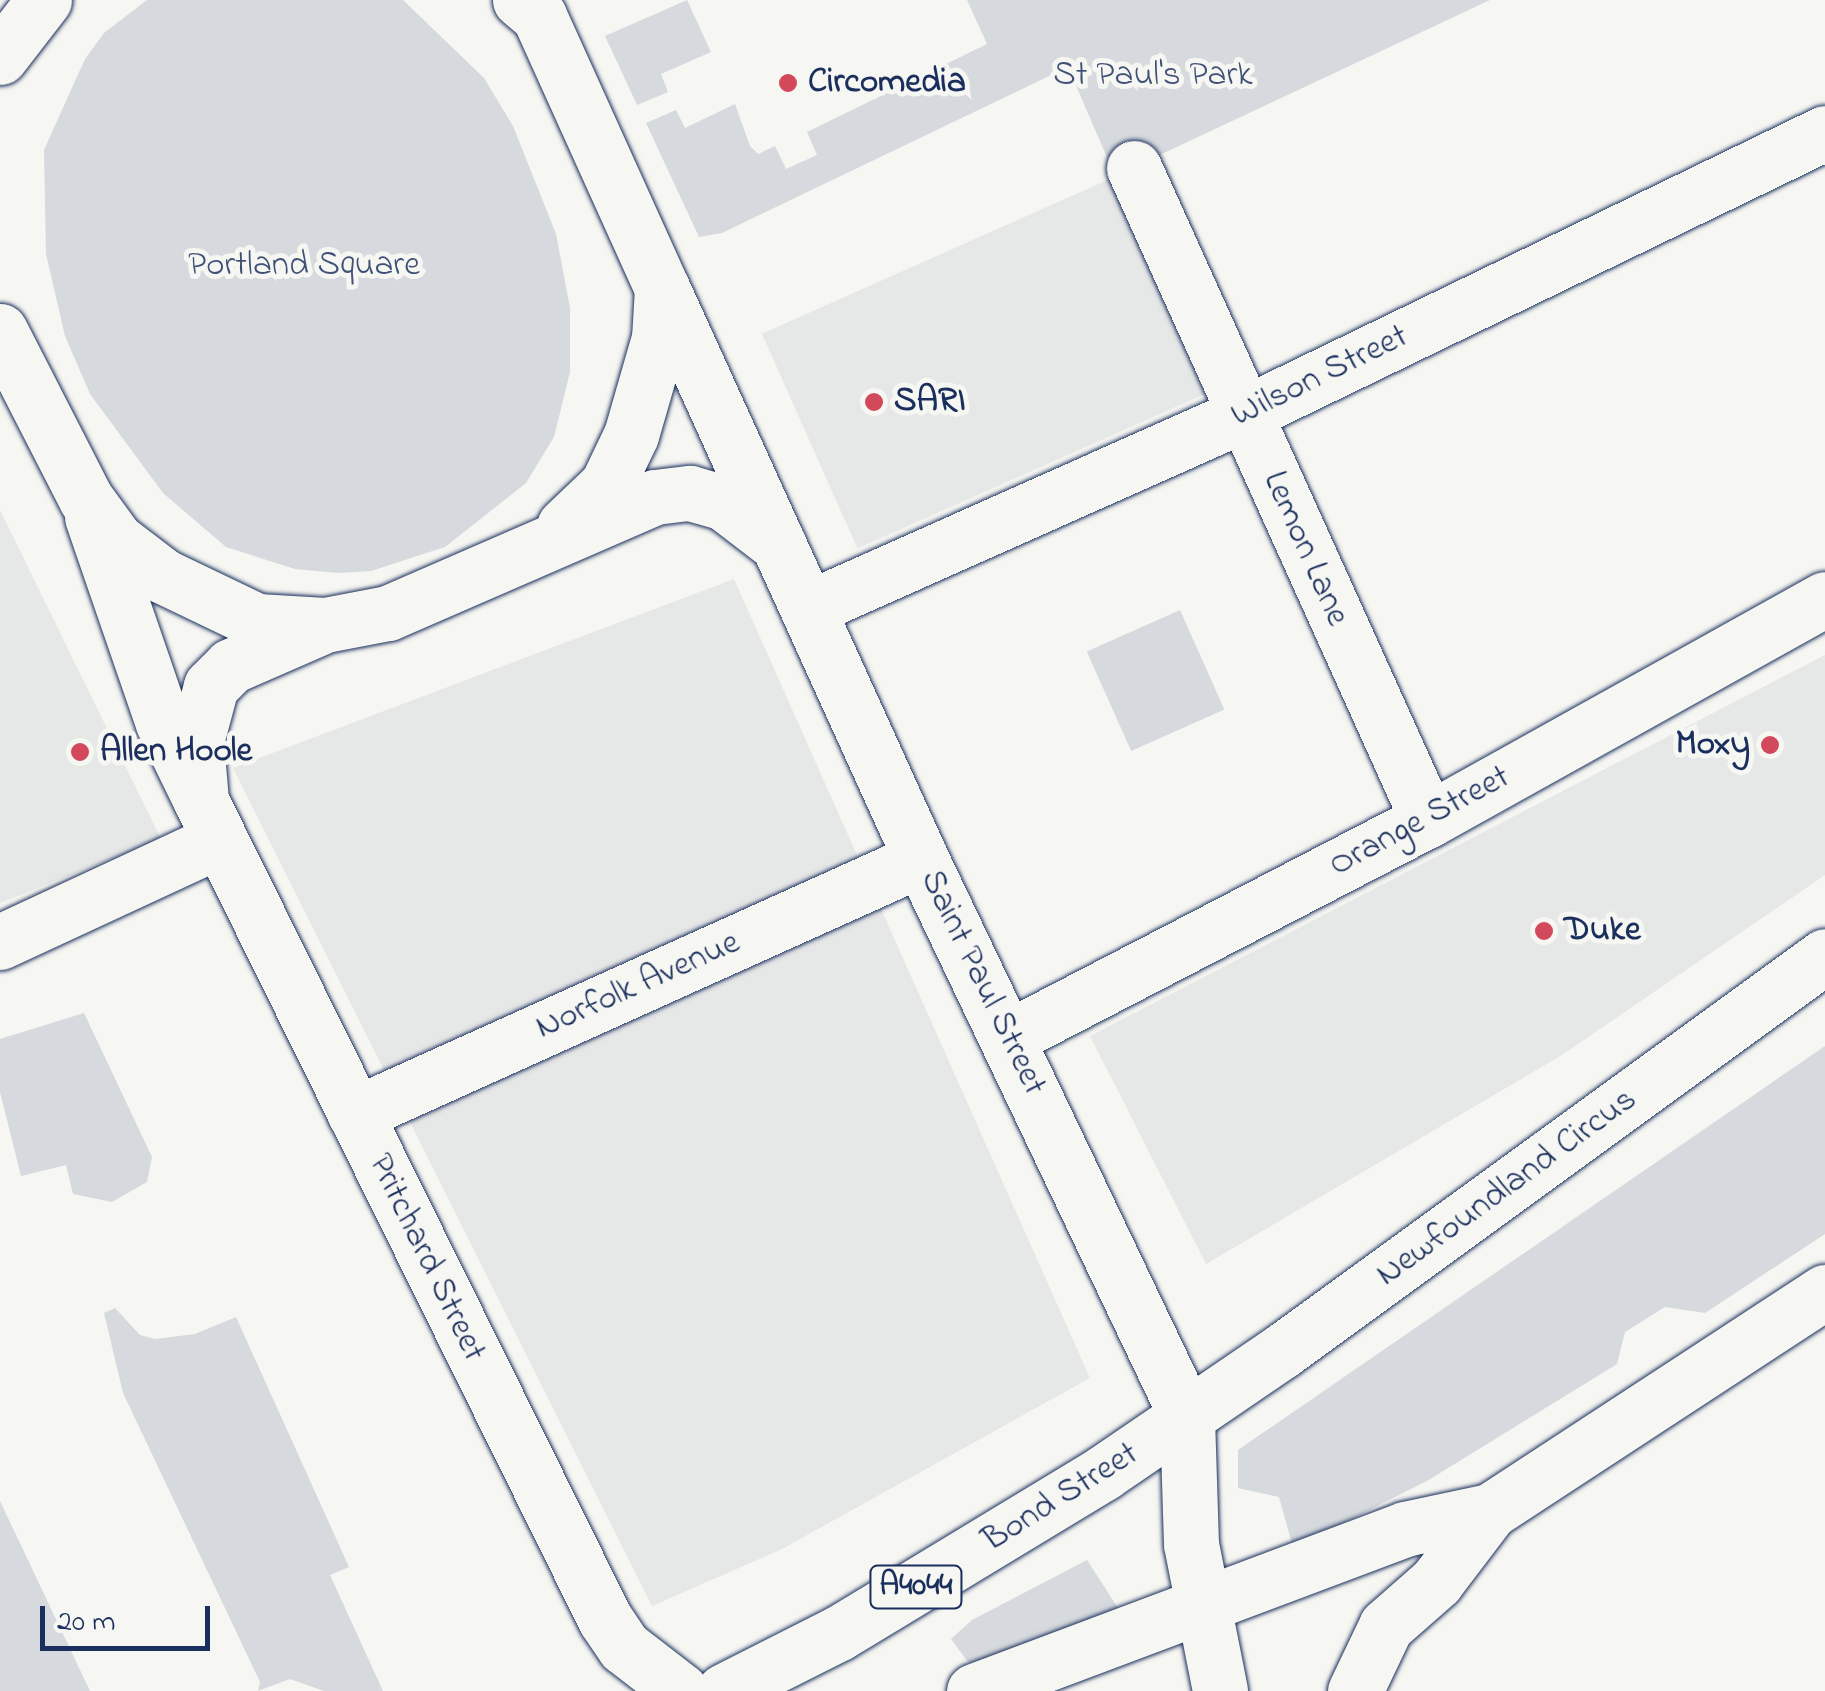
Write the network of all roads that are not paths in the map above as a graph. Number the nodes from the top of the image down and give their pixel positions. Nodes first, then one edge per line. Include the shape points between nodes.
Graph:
1 (30, 0) edge
2 (44, 0) edge
3 (530, 5) edge
4 (0, 14) edge
5 (0, 56) edge
6 (1825, 132) edge
7 (1134, 168) dead end
8 (662, 288) junction
9 (0, 330) edge
10 (14, 397) edge
11 (1244, 414) junction
12 (86, 499) junction
13 (544, 546) junction
14 (781, 546) junction
15 (1825, 599) edge
16 (809, 608) junction
17 (326, 624) junction
18 (210, 820) junction
19 (1428, 820) junction
20 (921, 858) junction
21 (0, 942) edge
22 (1825, 956) edge
23 (1011, 1036) junction
24 (354, 1114) junction
25 (1825, 1292) edge
26 (1186, 1417) junction
27 (1490, 1511) junction
28 (1199, 1602) junction
29 (680, 1691) edge
30 (724, 1691) edge
31 (974, 1691) edge
32 (1220, 1691) edge
33 (1355, 1691) edge

1 - 4 main road
2 - 5 main road
3 - 8 main road
6 - 11 main road, Wilson Street
7 - 11 main road, Lemon Lane
8 - 13 main road via 659,338 632,435 607,485
8 - 14 main road
9 - 10 main road
10 - 12 main road
11 - 16 main road, Wilson Street
11 - 19 main road, Lemon Lane
12 - 17 main road via 116,540 210,602 256,621
12 - 18 main road via 163,722
13 - 14 main road via 655,497 690,493 754,521
13 - 17 main road via 388,613
14 - 16 main road, Saint Paul Street
15 - 19 main road, Orange Street
16 - 20 main road, Saint Paul Street
17 - 18 main road via 231,666 211,686 196,742
18 - 21 main road
18 - 24 main road, Pritchard Street
19 - 23 main road, Orange Street
20 - 23 main road, Saint Paul Street
20 - 24 main road, Norfolk Avenue
22 - 26 main road, Newfoundland Circus
23 - 26 main road, Saint Paul Street
24 - 29 main road, Pritchard Street via 605,1619 624,1647
25 - 27 main road
26 - 28 main road via 1184,1473
26 - 30 main road, Bond Street / A4044 via 840,1633
27 - 28 main road via 1405,1529
27 - 33 main road via 1436,1582 1386,1626
28 - 31 main road
28 - 32 main road

